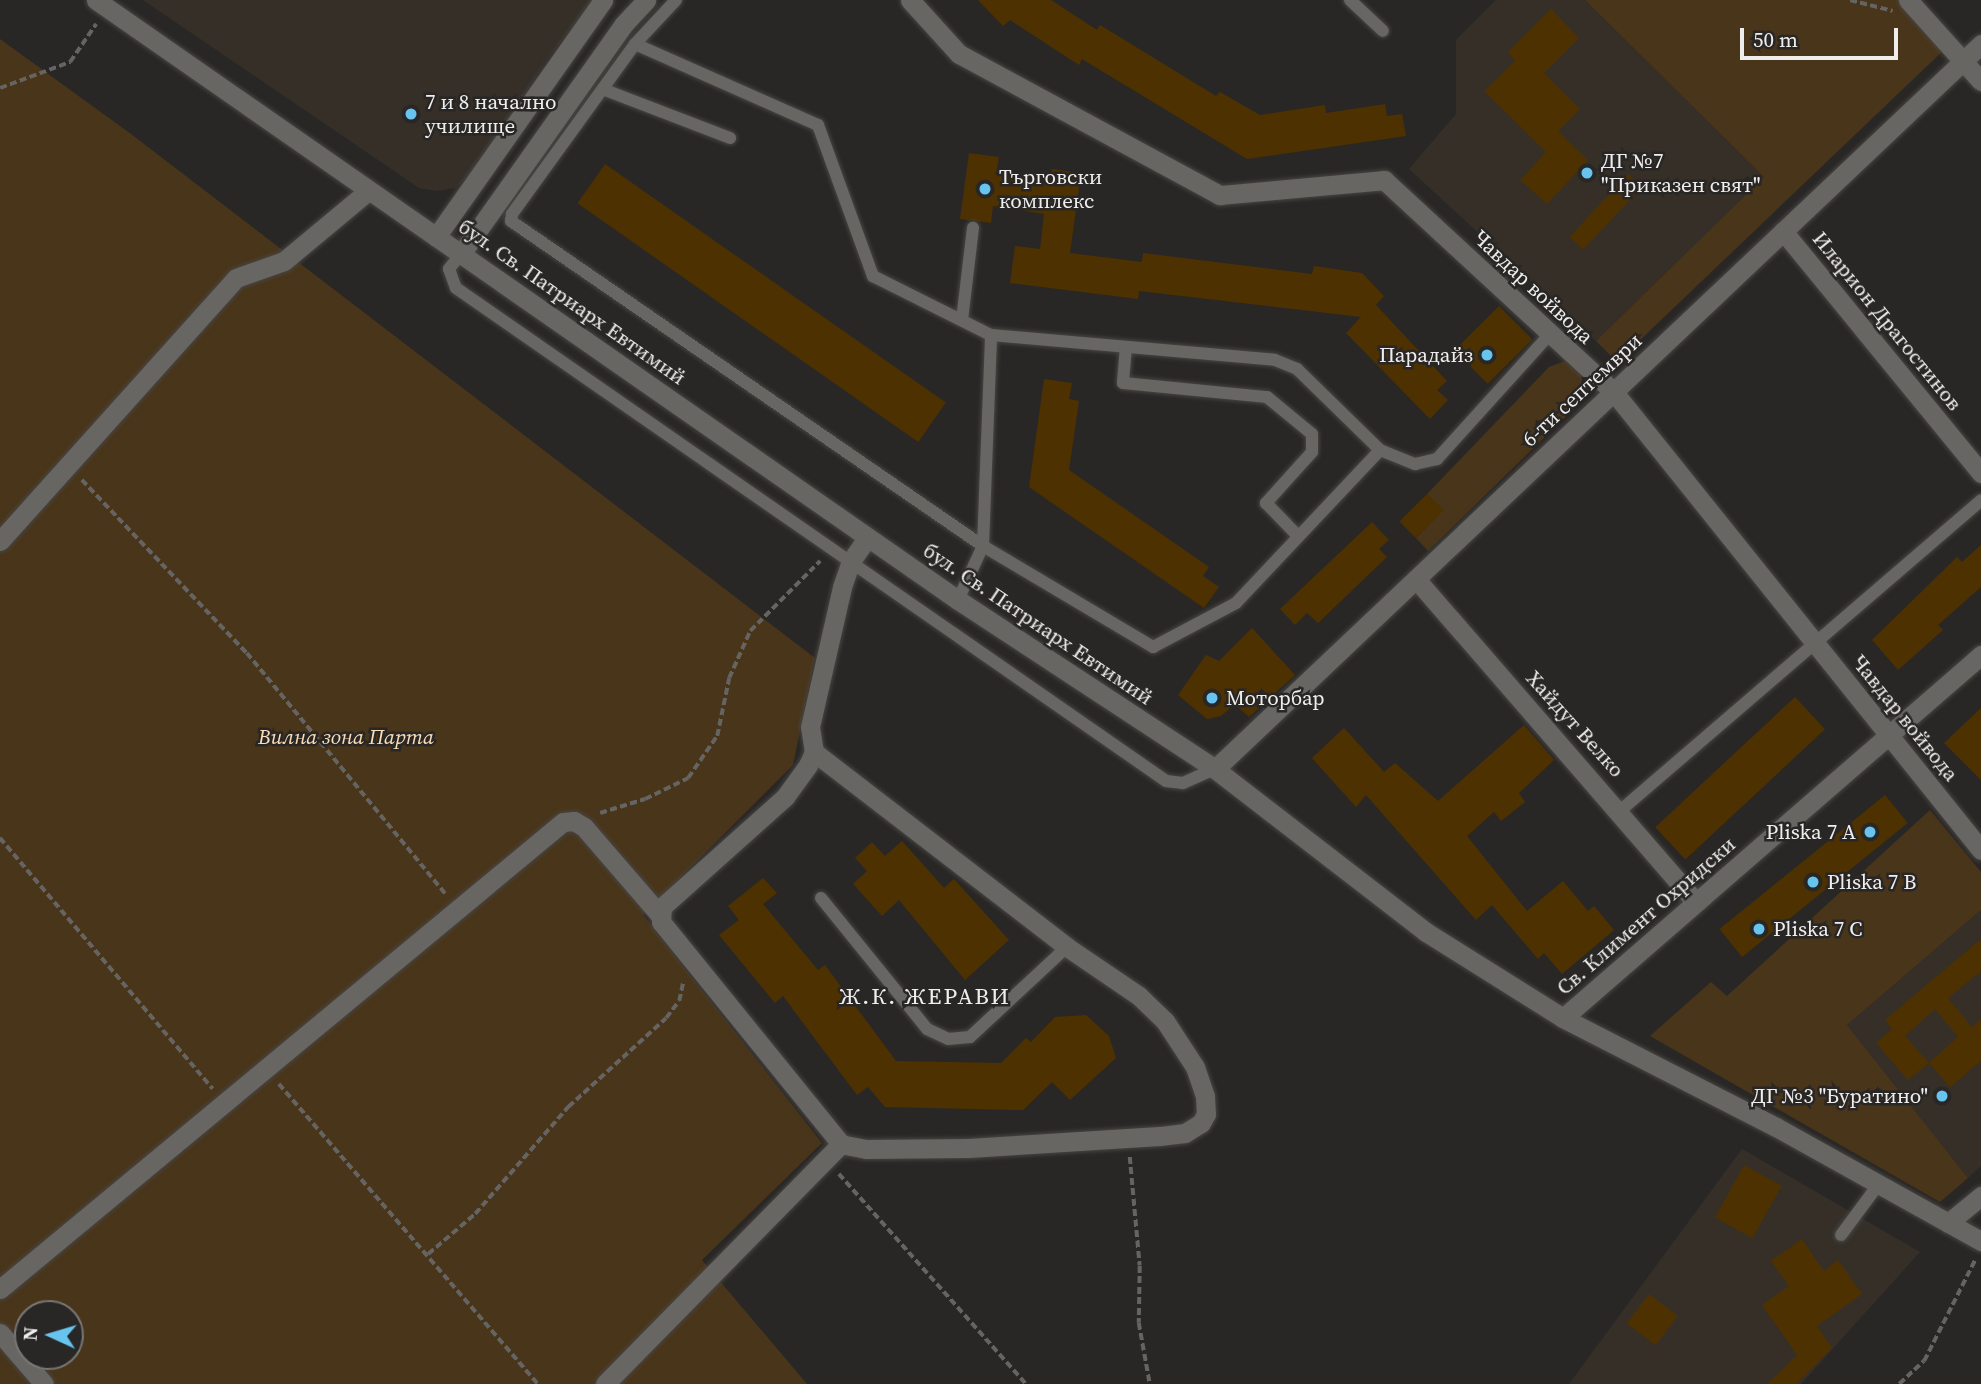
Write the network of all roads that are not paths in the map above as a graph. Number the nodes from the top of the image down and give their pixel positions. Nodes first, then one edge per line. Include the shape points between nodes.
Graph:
1 (603, 0) edge
2 (646, 0) edge
3 (676, 0) edge
4 (910, 0) edge
5 (1350, 0) edge
6 (1908, 0) edge
7 (102, 4) edge
8 (1383, 31) dead end
9 (635, 44) junction
10 (1981, 44) edge
11 (1964, 60) junction
12 (1981, 81) edge
13 (605, 90) junction
14 (730, 138) dead end
15 (368, 191) junction
16 (493, 208) junction
17 (511, 218) junction
18 (973, 228) dead end
19 (1783, 232) junction
20 (436, 237) junction
21 (461, 254) junction
22 (962, 320) junction
23 (1550, 334) junction
24 (991, 335) junction
25 (1126, 347) junction
26 (1614, 391) junction
27 (1380, 450) junction
28 (1981, 473) edge
29 (1981, 500) edge
30 (868, 537) junction
31 (1298, 537) junction
32 (0, 541) edge
33 (983, 546) junction
34 (843, 555) junction
35 (1416, 579) junction
36 (958, 600) junction
37 (1817, 644) junction
38 (1981, 655) edge
39 (1889, 735) junction
40 (814, 752) junction
41 (1214, 769) junction
42 (1621, 810) junction
43 (1981, 850) edge
44 (821, 898) dead end
45 (1696, 902) junction
46 (659, 914) junction
47 (1067, 947) junction
48 (1563, 1018) junction
49 (841, 1144) junction
50 (1878, 1185) junction
51 (1981, 1196) edge
52 (1948, 1223) junction
53 (1841, 1235) dead end
54 (1981, 1241) edge
55 (0, 1289) edge
56 (0, 1333) edge
57 (44, 1384) edge
58 (605, 1384) edge

1 - 20 street
2 - 16 street via 623,25
3 - 9 lane
4 - 23 street, Чавдар войвода via 959,54 1220,195 1384,180
5 - 8 lane
6 - 11 street
7 - 15 street, бул. Св. Патриарх Евтимий
9 - 13 lane
9 - 22 lane via 818,125 873,276
10 - 11 street, 6-ти септември
11 - 12 street
11 - 19 street, 6-ти септември
13 - 14 lane
13 - 17 lane
15 - 20 street, бул. Св. Патриарх Евтимий
15 - 32 street via 284,261 236,278
16 - 17 lane
16 - 21 street
17 - 33 lane via 516,226
18 - 22 lane
19 - 26 street, 6-ти септември
19 - 28 street, Иларион Драгостинов
20 - 21 street, бул. Св. Патриарх Евтимий
21 - 30 street, бул. Св. Патриарх Евтимий
21 - 34 lane via 449,268 456,288
22 - 24 lane
23 - 26 street, Чавдар войвода
23 - 27 lane via 1437,459 1415,464
24 - 25 lane
24 - 33 lane
25 - 27 lane via 1286,364 1297,369
25 - 31 lane via 1123,383 1267,397 1312,434 1312,452 1266,503
26 - 35 street, 6-ти септември
26 - 37 street, Чавдар войвода
27 - 31 lane
29 - 37 lane
30 - 34 street
30 - 36 street, бул. Св. Патриарх Евтимий
31 - 33 lane via 1236,603 1153,647
33 - 36 lane
34 - 40 street via 810,727
34 - 41 lane via 1166,781 1183,783
35 - 41 street, 6-ти септември
35 - 42 street, Хайдут Велко
36 - 41 street, бул. Св. Патриарх Евтимий
37 - 39 street, Чавдар войвода
37 - 42 lane
38 - 39 street, Св. Климент Охридски
39 - 43 street, Чавдар войвода
39 - 45 street, Св. Климент Охридски
40 - 46 street via 785,797
40 - 47 street
41 - 48 street, бул. Св. Патриарх Евтимий via 1426,932
42 - 45 street, Хайдут Велко
44 - 47 lane via 928,1029 948,1039 970,1037
45 - 48 street, Св. Климент Охридски
46 - 49 street
46 - 55 street via 594,837 574,821 563,822
47 - 49 street via 1139,996 1165,1021 1195,1067 1206,1114 1185,1133 968,1148 866,1149
48 - 50 street, бул. Св. Патриарх Евтимий
49 - 58 street
50 - 52 street, бул. Св. Патриарх Евтимий
50 - 53 lane
51 - 52 street
52 - 54 street, бул. Св. Патриарх Евтимий
56 - 57 street

